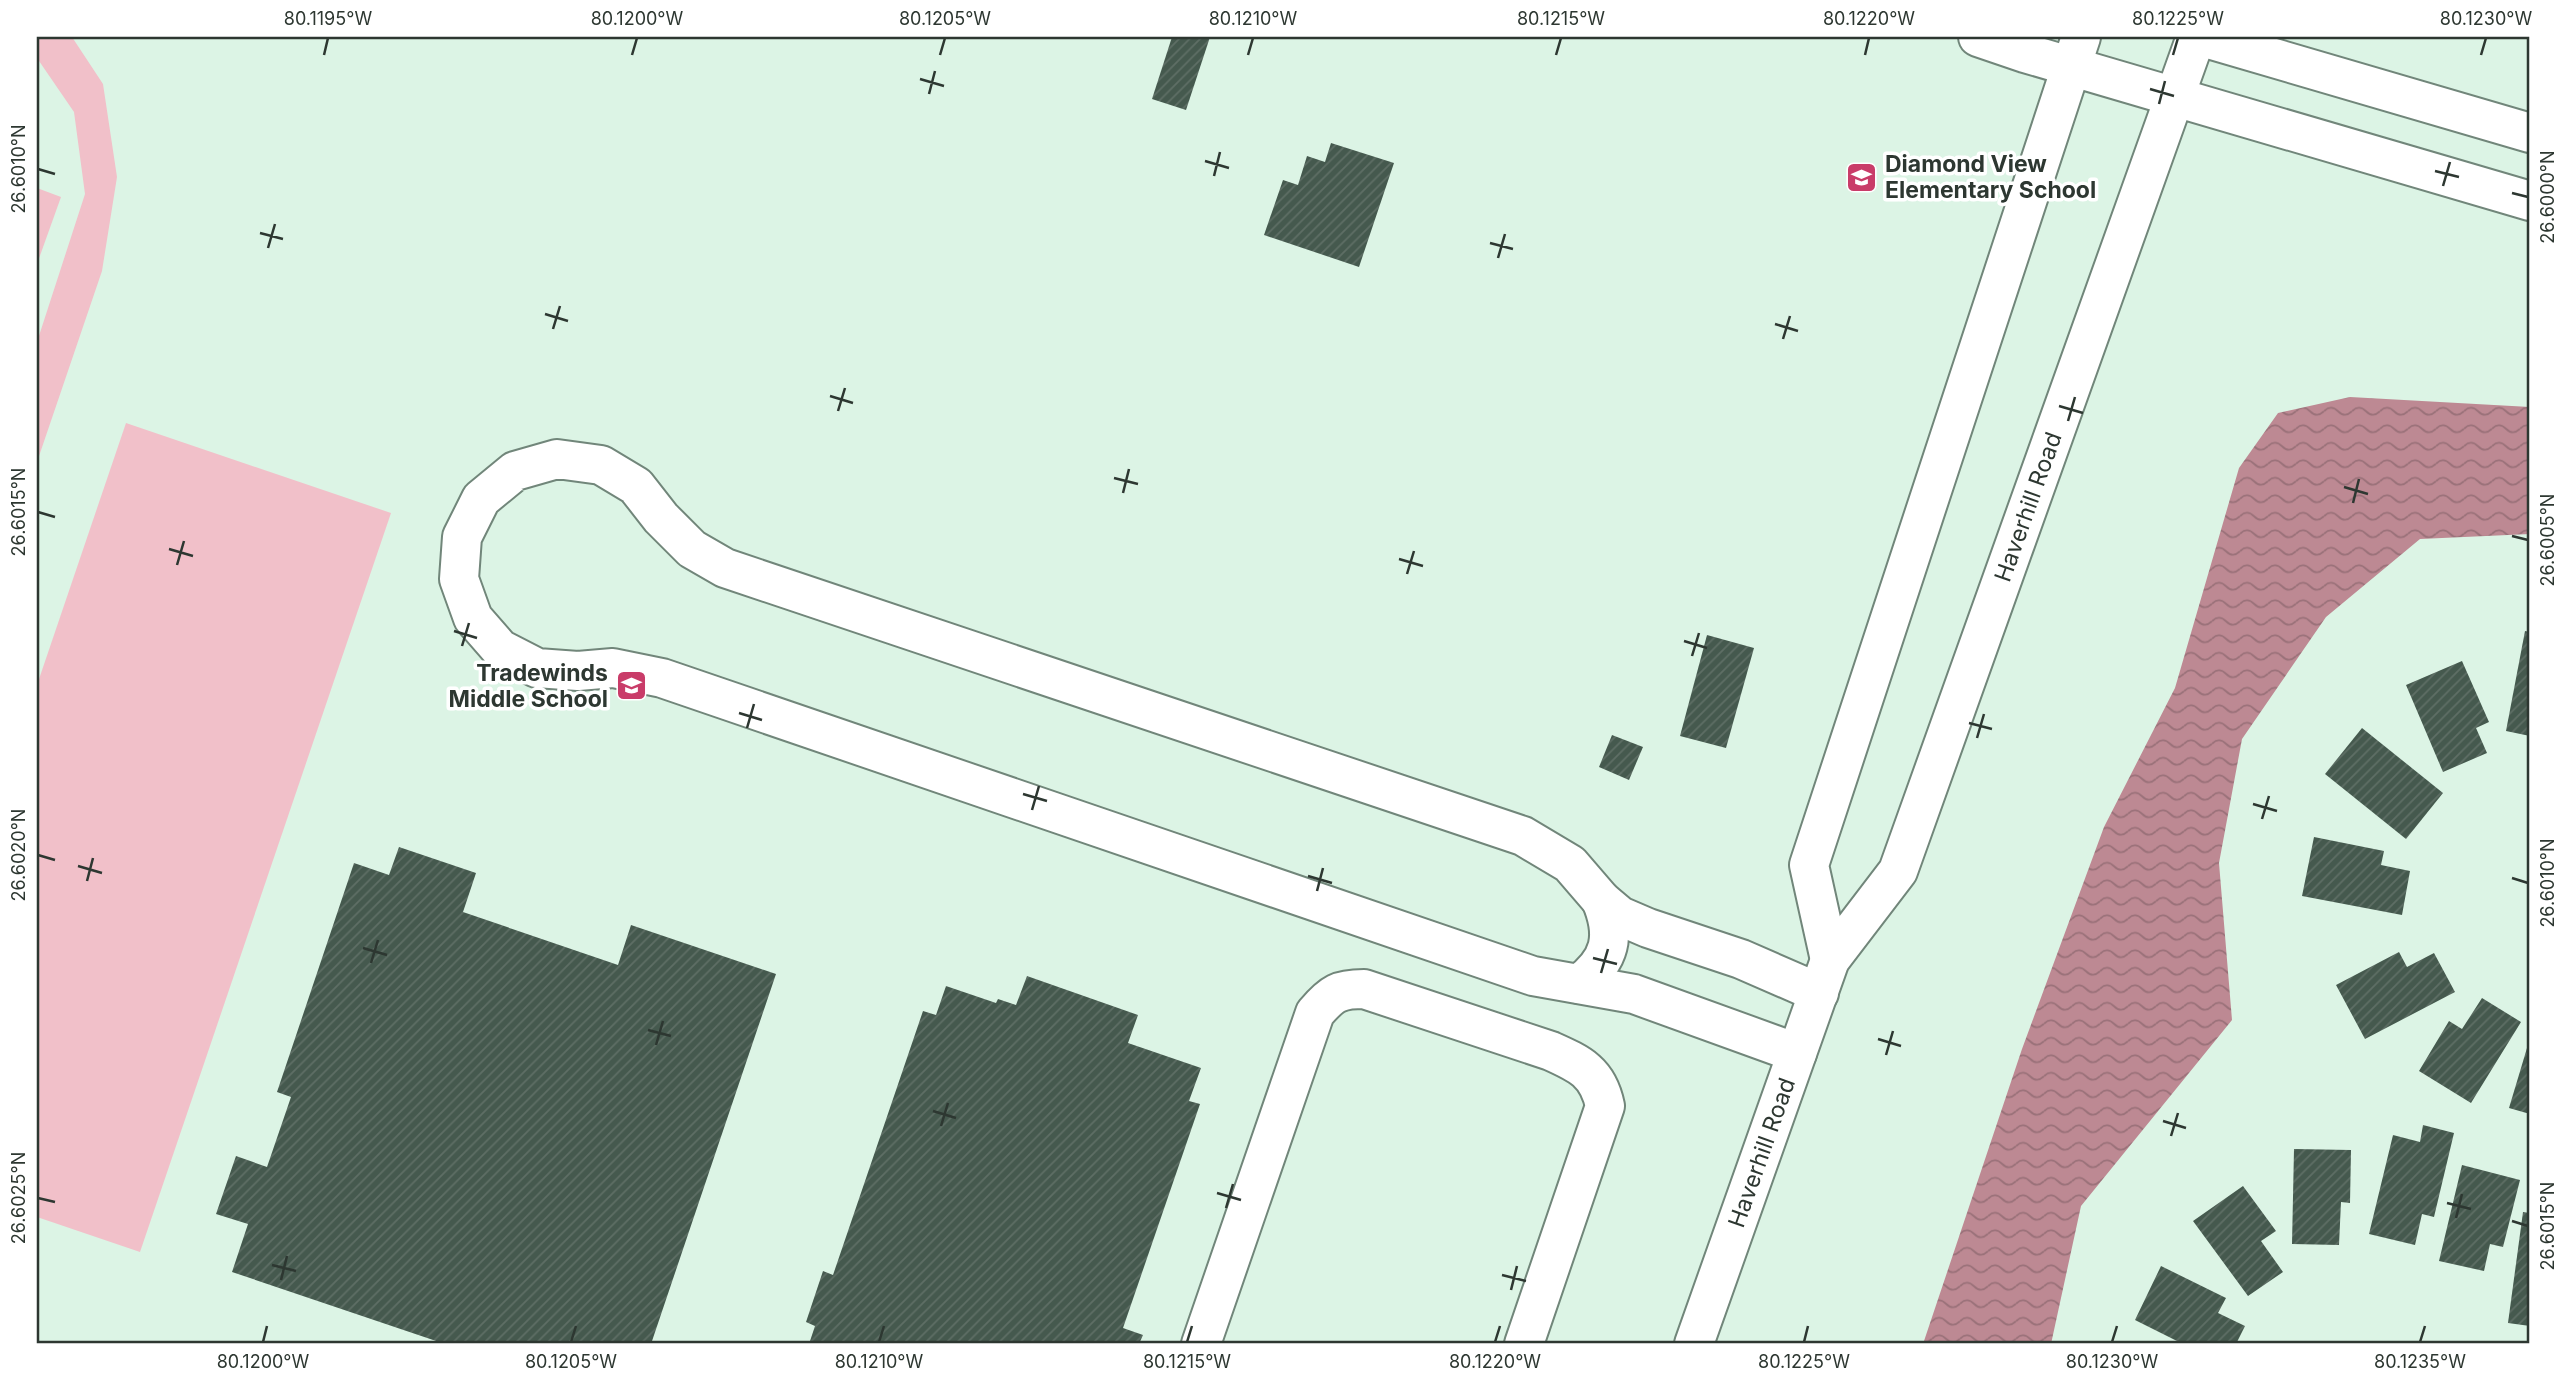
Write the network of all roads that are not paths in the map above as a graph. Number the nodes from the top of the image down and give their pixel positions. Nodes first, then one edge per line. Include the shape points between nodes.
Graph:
1 (1978, 37) edge
2 (2196, 37) edge
3 (2202, 37) edge
4 (2076, 51) edge
5 (2176, 96) junction
6 (2530, 133) edge
7 (2530, 201) edge
8 (1601, 900) junction
9 (1824, 976) junction
10 (1578, 984) junction
11 (1797, 1053) junction
12 (1201, 1344) edge
13 (1524, 1344) edge
14 (1694, 1344) edge

1 - 4 street
2 - 5 street, Haverhill Road
3 - 6 street
4 - 5 street
4 - 9 street via 1809,865
5 - 7 street
5 - 9 street, Haverhill Road via 1898,871
8 - 9 street via 1620,916 1648,928 1741,959
8 - 10 street via 1609,918 1605,956
8 - 10 street via 1570,864 1523,836 725,568 692,549 636,486 601,465 557,459 515,471 481,499 462,537 459,579 473,618 500,649 537,668 612,668 662,678 1533,976
9 - 11 street, Haverhill Road
10 - 11 street via 1634,994
11 - 14 street, Haverhill Road
12 - 13 street via 1315,1013 1344,989 1364,989 1551,1051 1575,1062 1601,1089 1605,1106

